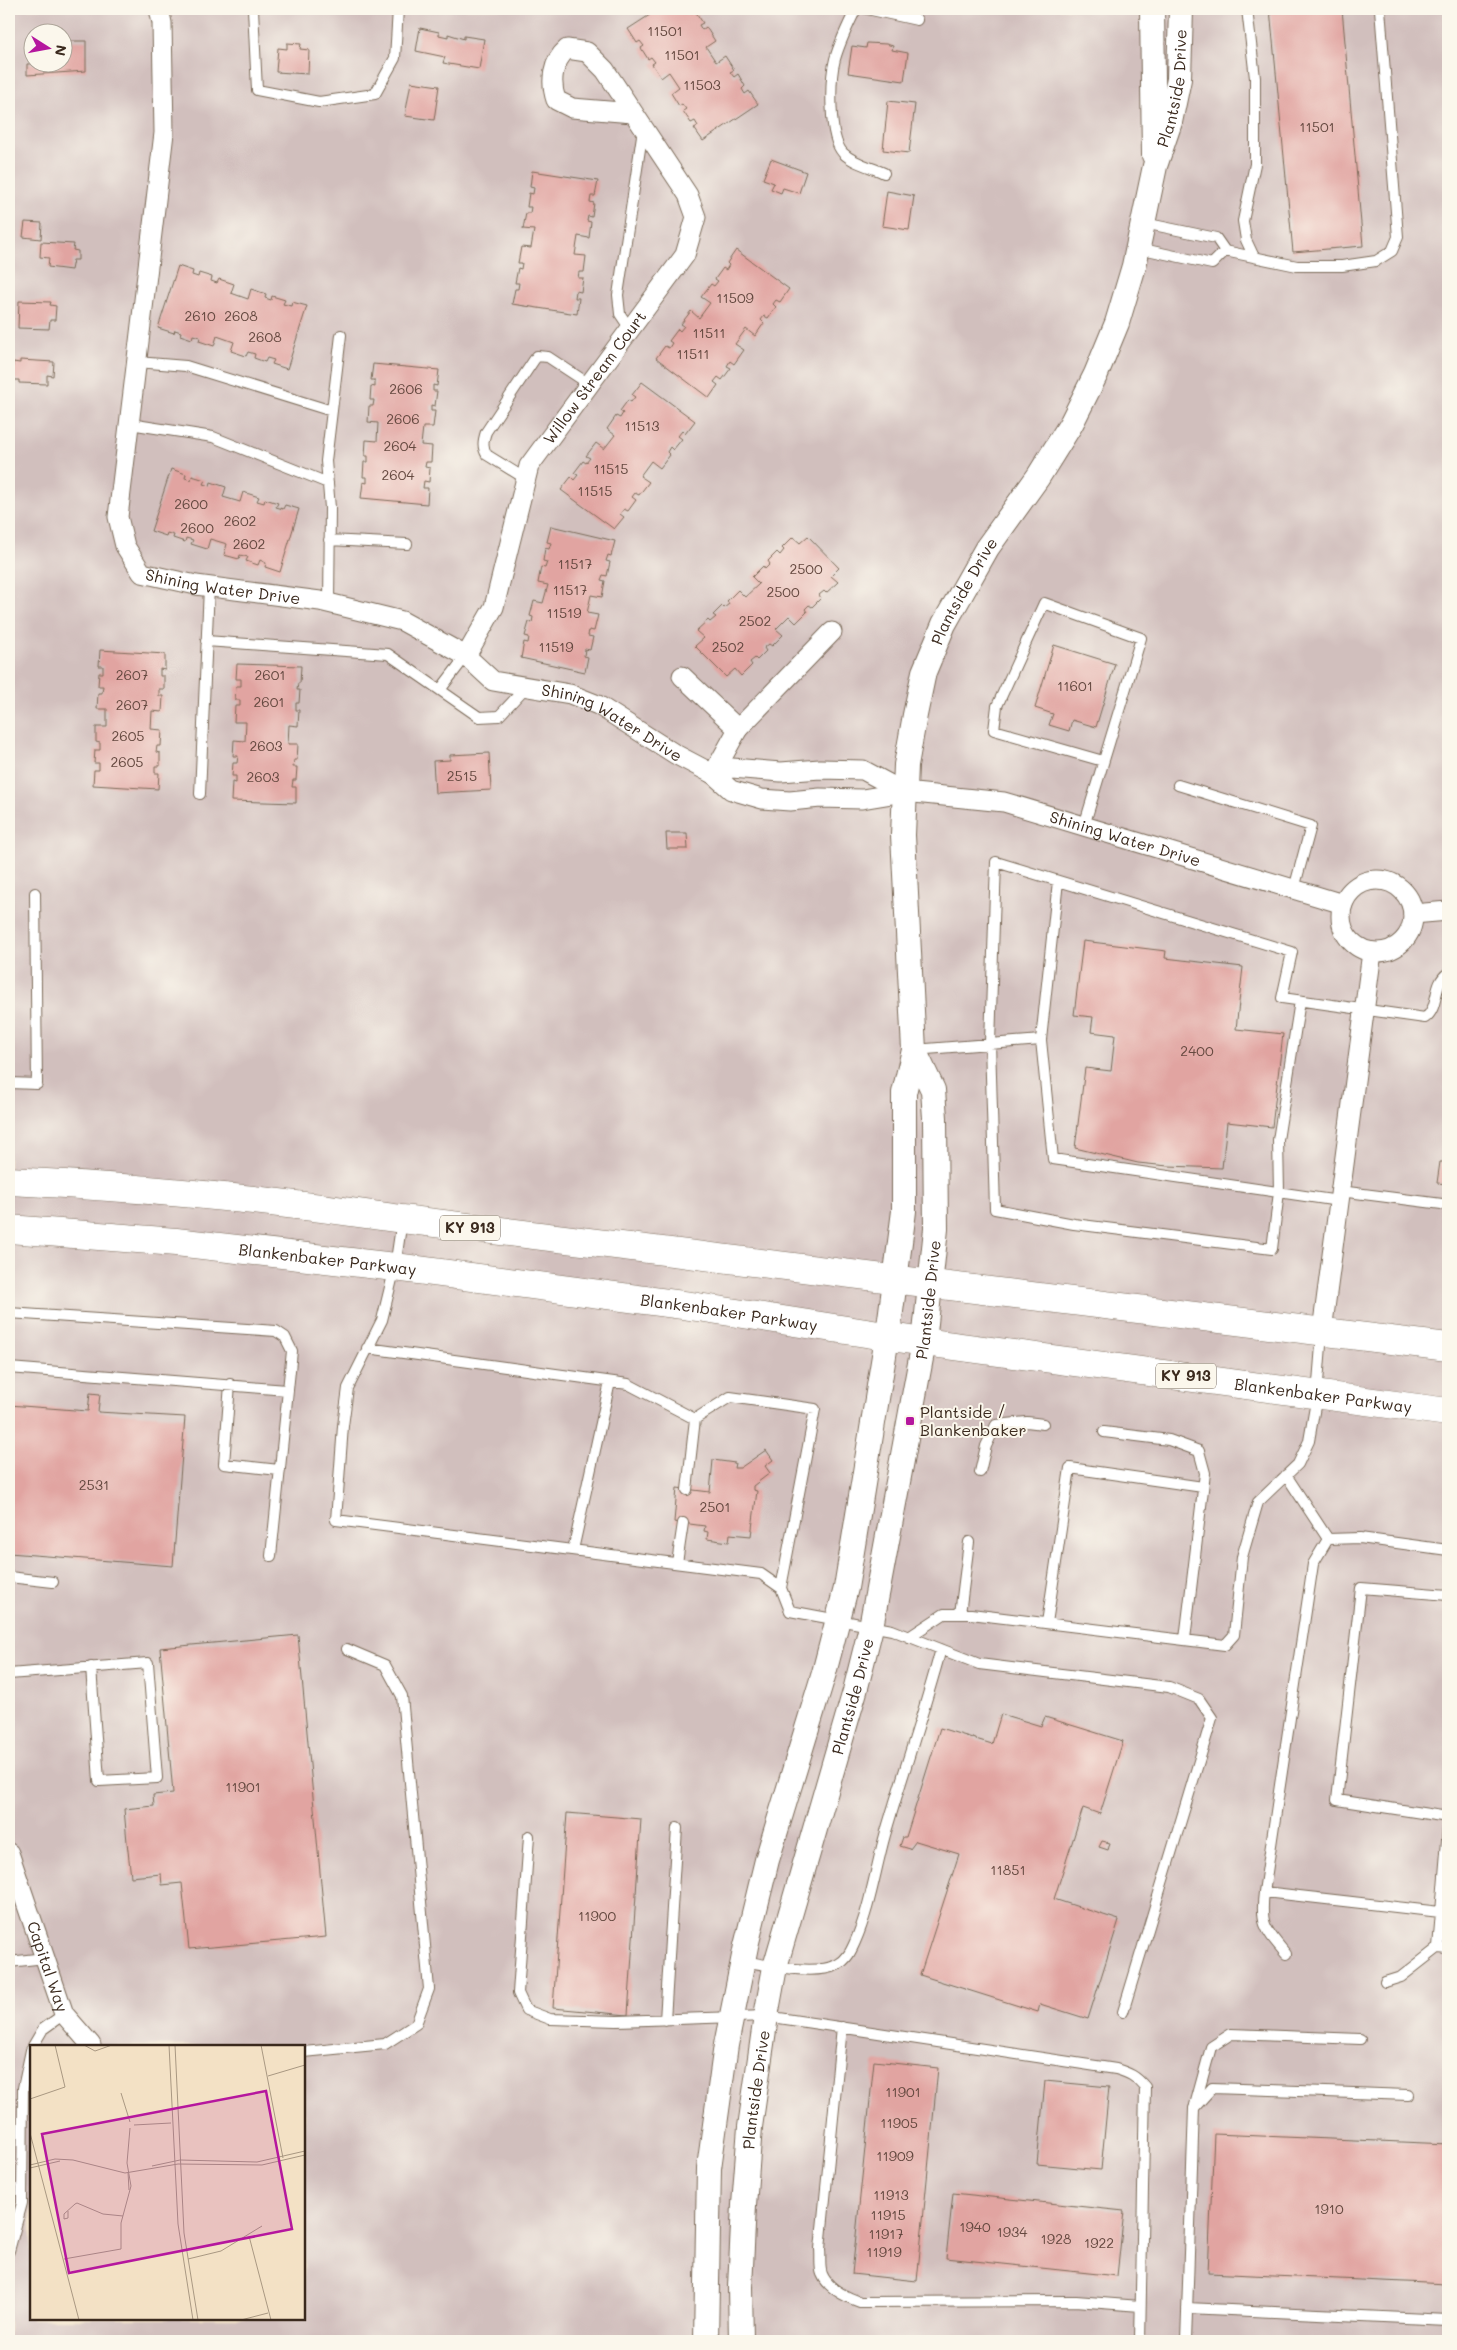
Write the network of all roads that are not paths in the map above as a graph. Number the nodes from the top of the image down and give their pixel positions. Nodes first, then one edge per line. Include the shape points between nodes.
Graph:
1 (160, 9) edge
2 (253, 9) edge
3 (398, 9) edge
4 (856, 9) edge
5 (867, 9) edge
6 (1152, 9) edge
7 (1180, 9) edge
8 (1246, 9) edge
9 (1380, 9) edge
10 (917, 20) dead end
11 (638, 121) joint
12 (1155, 166) junction
13 (884, 173) dead end
14 (1144, 223) junction
15 (1138, 248) junction
16 (1224, 251) junction
17 (1254, 257) junction
18 (630, 329) junction
19 (341, 335) dead end
20 (137, 362) junction
21 (590, 384) junction
22 (332, 411) junction
23 (130, 424) junction
24 (526, 478) junction
25 (328, 482) junction
26 (329, 540) junction
27 (407, 544) dead end
28 (209, 587) junction
29 (329, 603) junction
30 (832, 632) dead end
31 (206, 642) junction
32 (466, 656) junction
33 (682, 676) dead end
34 (526, 687) junction
35 (440, 690) junction
36 (738, 729) junction
37 (1103, 761) junction
38 (713, 774) junction
39 (1178, 785) dead end
40 (904, 792) junction
41 (200, 794) dead end
42 (1084, 826) junction
43 (1058, 881) junction
44 (1294, 889) junction
45 (34, 893) dead end
46 (1343, 904) junction
47 (1448, 911) edge
48 (1413, 914) junction
49 (1372, 952) junction
50 (1448, 973) edge
51 (1300, 1001) junction
52 (1364, 1010) junction
53 (1041, 1040) junction
54 (990, 1043) junction
55 (914, 1050) junction
56 (9, 1083) edge
57 (9, 1181) edge
58 (1279, 1192) junction
59 (1340, 1196) junction
60 (1448, 1207) edge
61 (402, 1219) junction
62 (9, 1229) edge
63 (395, 1267) junction
64 (895, 1279) junction
65 (931, 1284) junction
66 (9, 1313) edge
67 (1322, 1331) junction
68 (887, 1336) junction
69 (924, 1342) junction
70 (1448, 1347) edge
71 (367, 1348) junction
72 (9, 1368) edge
73 (610, 1382) junction
74 (230, 1384) junction
75 (288, 1390) junction
76 (1317, 1395) junction
77 (1448, 1412) edge
78 (695, 1419) junction
79 (1043, 1424) dead end
80 (1104, 1432) dead end
81 (279, 1470) junction
82 (980, 1472) dead end
83 (1286, 1475) junction
84 (1203, 1487) junction
85 (687, 1490) dead end
86 (683, 1523) dead end
87 (1328, 1539) junction
88 (969, 1542) dead end
89 (573, 1550) junction
90 (1448, 1550) edge
91 (271, 1556) dead end
92 (677, 1563) junction
93 (9, 1577) edge
94 (54, 1582) dead end
95 (781, 1588) junction
96 (1448, 1595) edge
97 (960, 1614) junction
98 (837, 1620) junction
99 (1047, 1623) junction
100 (871, 1627) junction
101 (909, 1637) junction
102 (1184, 1639) junction
103 (347, 1649) dead end
104 (942, 1649) junction
105 (91, 1667) junction
106 (9, 1674) edge
107 (788, 1791) junction
108 (823, 1802) junction
109 (1448, 1817) edge
110 (677, 1828) dead end
111 (1448, 1828) edge
112 (529, 1836) dead end
113 (9, 1853) edge
114 (1447, 1858) edge
115 (1264, 1892) junction
116 (16, 1895) edge
117 (1440, 1912) junction
118 (1443, 1949) edge
119 (1286, 1954) dead end
120 (45, 1958) junction
121 (743, 1961) junction
122 (9, 1962) edge
123 (775, 1966) junction
124 (1385, 1982) dead end
125 (1123, 2012) dead end
126 (64, 2014) junction
127 (766, 2016) junction
128 (731, 2017) junction
129 (665, 2020) junction
130 (842, 2027) junction
131 (1360, 2039) dead end
132 (34, 2045) edge
133 (92, 2045) edge
134 (305, 2052) edge
135 (30, 2055) edge
136 (1408, 2095) dead end
137 (1194, 2108) junction
138 (9, 2251) edge
139 (1140, 2306) junction
140 (1187, 2308) junction
141 (1448, 2320) edge
142 (706, 2341) edge
143 (741, 2341) edge
144 (1140, 2341) edge
145 (1186, 2341) edge

1 - 20 street, Shining Water Drive via 164,133
2 - 3 lane via 258,90 319,102 375,94 395,58
4 - 13 lane via 835,60 832,122 838,147 844,154
5 - 10 lane
6 - 12 street, Plantside Drive
7 - 12 street, Plantside Drive via 1179,79 1170,122
8 - 17 lane via 1255,78 1255,164 1243,221 1246,240
9 - 17 lane via 1398,237 1392,251 1376,261 1342,266 1297,266
11 - 18 lane via 618,295 620,314
11 - 18 street, Willow Stream Court via 688,195 696,217 685,255
12 - 14 street, Plantside Drive
14 - 15 street, Plantside Drive
14 - 16 lane via 1216,238
15 - 16 lane via 1212,264
15 - 40 street, Plantside Drive via 1117,323 1071,424 987,548 944,624 924,672
16 - 17 lane
18 - 21 street, Willow Stream Court
19 - 22 lane
20 - 22 lane via 186,366
20 - 23 street, Shining Water Drive
21 - 24 street, Willow Stream Court via 529,466
21 - 24 lane via 548,357 537,356 534,360 484,439 487,455
22 - 25 lane via 326,461
23 - 25 lane via 213,437
23 - 28 street, Shining Water Drive via 118,517 125,546 142,573
24 - 32 street, Willow Stream Court via 494,607
25 - 26 lane
26 - 27 lane
26 - 29 lane
28 - 29 street, Shining Water Drive
28 - 31 lane
29 - 32 street, Shining Water Drive via 402,620
30 - 36 street
31 - 35 lane via 388,654
31 - 41 lane
32 - 34 street, Shining Water Drive via 493,681
32 - 35 lane
33 - 36 street
34 - 35 lane via 499,716 479,717
34 - 38 street, Shining Water Drive via 570,694 598,705
36 - 38 street
37 - 37 lane via 1141,638 1044,602 997,706 994,730
37 - 42 lane
38 - 40 street, Shining Water Drive via 732,768 781,772 863,770
38 - 40 street, Shining Water Drive via 731,790 762,799 862,799
39 - 44 lane via 1312,826
40 - 42 street, Shining Water Drive via 1004,802
40 - 55 street, Plantside Drive via 903,845
42 - 44 street, Shining Water Drive
43 - 51 lane via 1292,952 1282,998
43 - 53 lane
43 - 54 lane via 996,862
44 - 46 street, Shining Water Drive
45 - 56 lane via 37,1084
46 - 48 street via 1358,885 1382,880 1404,892
46 - 49 street via 1341,922 1344,931 1355,945
47 - 48 street
48 - 49 street via 1405,938 1385,951
49 - 52 street
50 - 52 lane via 1440,981 1432,1010 1425,1018
51 - 52 lane
51 - 58 lane via 1278,1140
52 - 59 street
53 - 54 lane
53 - 58 lane via 1054,1159
54 - 55 lane
54 - 58 lane via 995,1209 1074,1224 1272,1248
55 - 64 street, Plantside Drive via 904,1093 904,1212
55 - 65 street, Plantside Drive via 933,1090 936,1202
57 - 61 main road, KY 913 via 282,1202
58 - 59 lane
59 - 60 lane
59 - 67 street
61 - 63 lane
61 - 64 main road, KY 913
62 - 63 main road, Blankenbaker Parkway / KY 913 via 176,1242
63 - 68 main road, Blankenbaker Parkway / KY 913
63 - 71 lane via 382,1320
64 - 65 main road, KY 913
64 - 68 street, Plantside Drive
65 - 67 main road, KY 913
65 - 69 street, Plantside Drive
66 - 75 lane via 276,1331 285,1337 292,1351
67 - 70 main road, KY 913
67 - 76 lane
68 - 69 main road, Blankenbaker Parkway / KY 913
68 - 98 street, Plantside Drive via 846,1588
69 - 76 main road, Blankenbaker Parkway / KY 913
69 - 100 street, Plantside Drive
71 - 73 lane
71 - 89 lane via 348,1388 336,1520
72 - 74 lane
73 - 78 lane via 628,1384
73 - 89 lane
74 - 75 lane
74 - 81 lane via 224,1464
75 - 81 lane
76 - 77 main road, Blankenbaker Parkway / KY 913
76 - 83 lane via 1309,1441 1298,1464
78 - 85 lane
78 - 95 lane via 730,1396 814,1409
79 - 82 lane via 996,1425 986,1446
80 - 84 lane via 1168,1440 1200,1451 1205,1473
81 - 91 lane
83 - 87 lane
83 - 102 lane via 1258,1502 1242,1557 1234,1635 1225,1645
84 - 99 lane via 1070,1468
84 - 102 lane
86 - 92 lane
87 - 90 lane via 1360,1538
87 - 115 lane via 1313,1564
88 - 97 lane
89 - 92 lane
92 - 95 lane via 761,1574
93 - 94 lane
95 - 98 lane via 790,1611
96 - 109 lane via 1361,1588 1337,1800
97 - 99 lane
97 - 101 lane via 944,1614
98 - 100 lane
98 - 107 street, Plantside Drive
99 - 102 lane
100 - 101 lane
100 - 108 street, Plantside Drive
101 - 104 lane
103 - 134 lane via 385,1665 402,1696 429,1989 416,2024 385,2044
104 - 123 lane via 885,1835 874,1882 848,1956 837,1965 818,1969
104 - 125 lane via 979,1664 1169,1687 1199,1699 1212,1718
105 - 105 lane via 148,1663 157,1778 99,1782
105 - 106 lane
107 - 108 street
107 - 121 street, Plantside Drive via 767,1860
108 - 123 street, Plantside Drive
110 - 129 lane
111 - 114 lane
112 - 129 lane via 518,1993 526,2010 550,2019
113 - 116 street, Capital Way
114 - 117 lane
115 - 117 lane
115 - 119 lane via 1261,1915 1267,1931
116 - 120 street, Capital Way
117 - 118 lane
118 - 124 lane via 1402,1977
120 - 122 lane
120 - 126 street, Capital Way
121 - 123 lane
121 - 128 street, Plantside Drive
123 - 127 street, Plantside Drive
126 - 132 lane via 44,2029
126 - 133 street, Capital Way
127 - 128 lane
127 - 130 lane
127 - 143 street, Plantside Drive via 750,2127 744,2205
128 - 129 lane
128 - 142 street, Plantside Drive via 709,2168
130 - 139 lane via 1116,2069 1139,2079 1145,2086
130 - 139 lane via 820,2249 821,2272 827,2282 844,2297 860,2302 1076,2301
131 - 137 lane via 1231,2034 1211,2048
135 - 138 lane via 23,2088 22,2202
136 - 137 lane via 1212,2088
137 - 140 lane
139 - 144 lane
140 - 141 lane
140 - 145 lane

